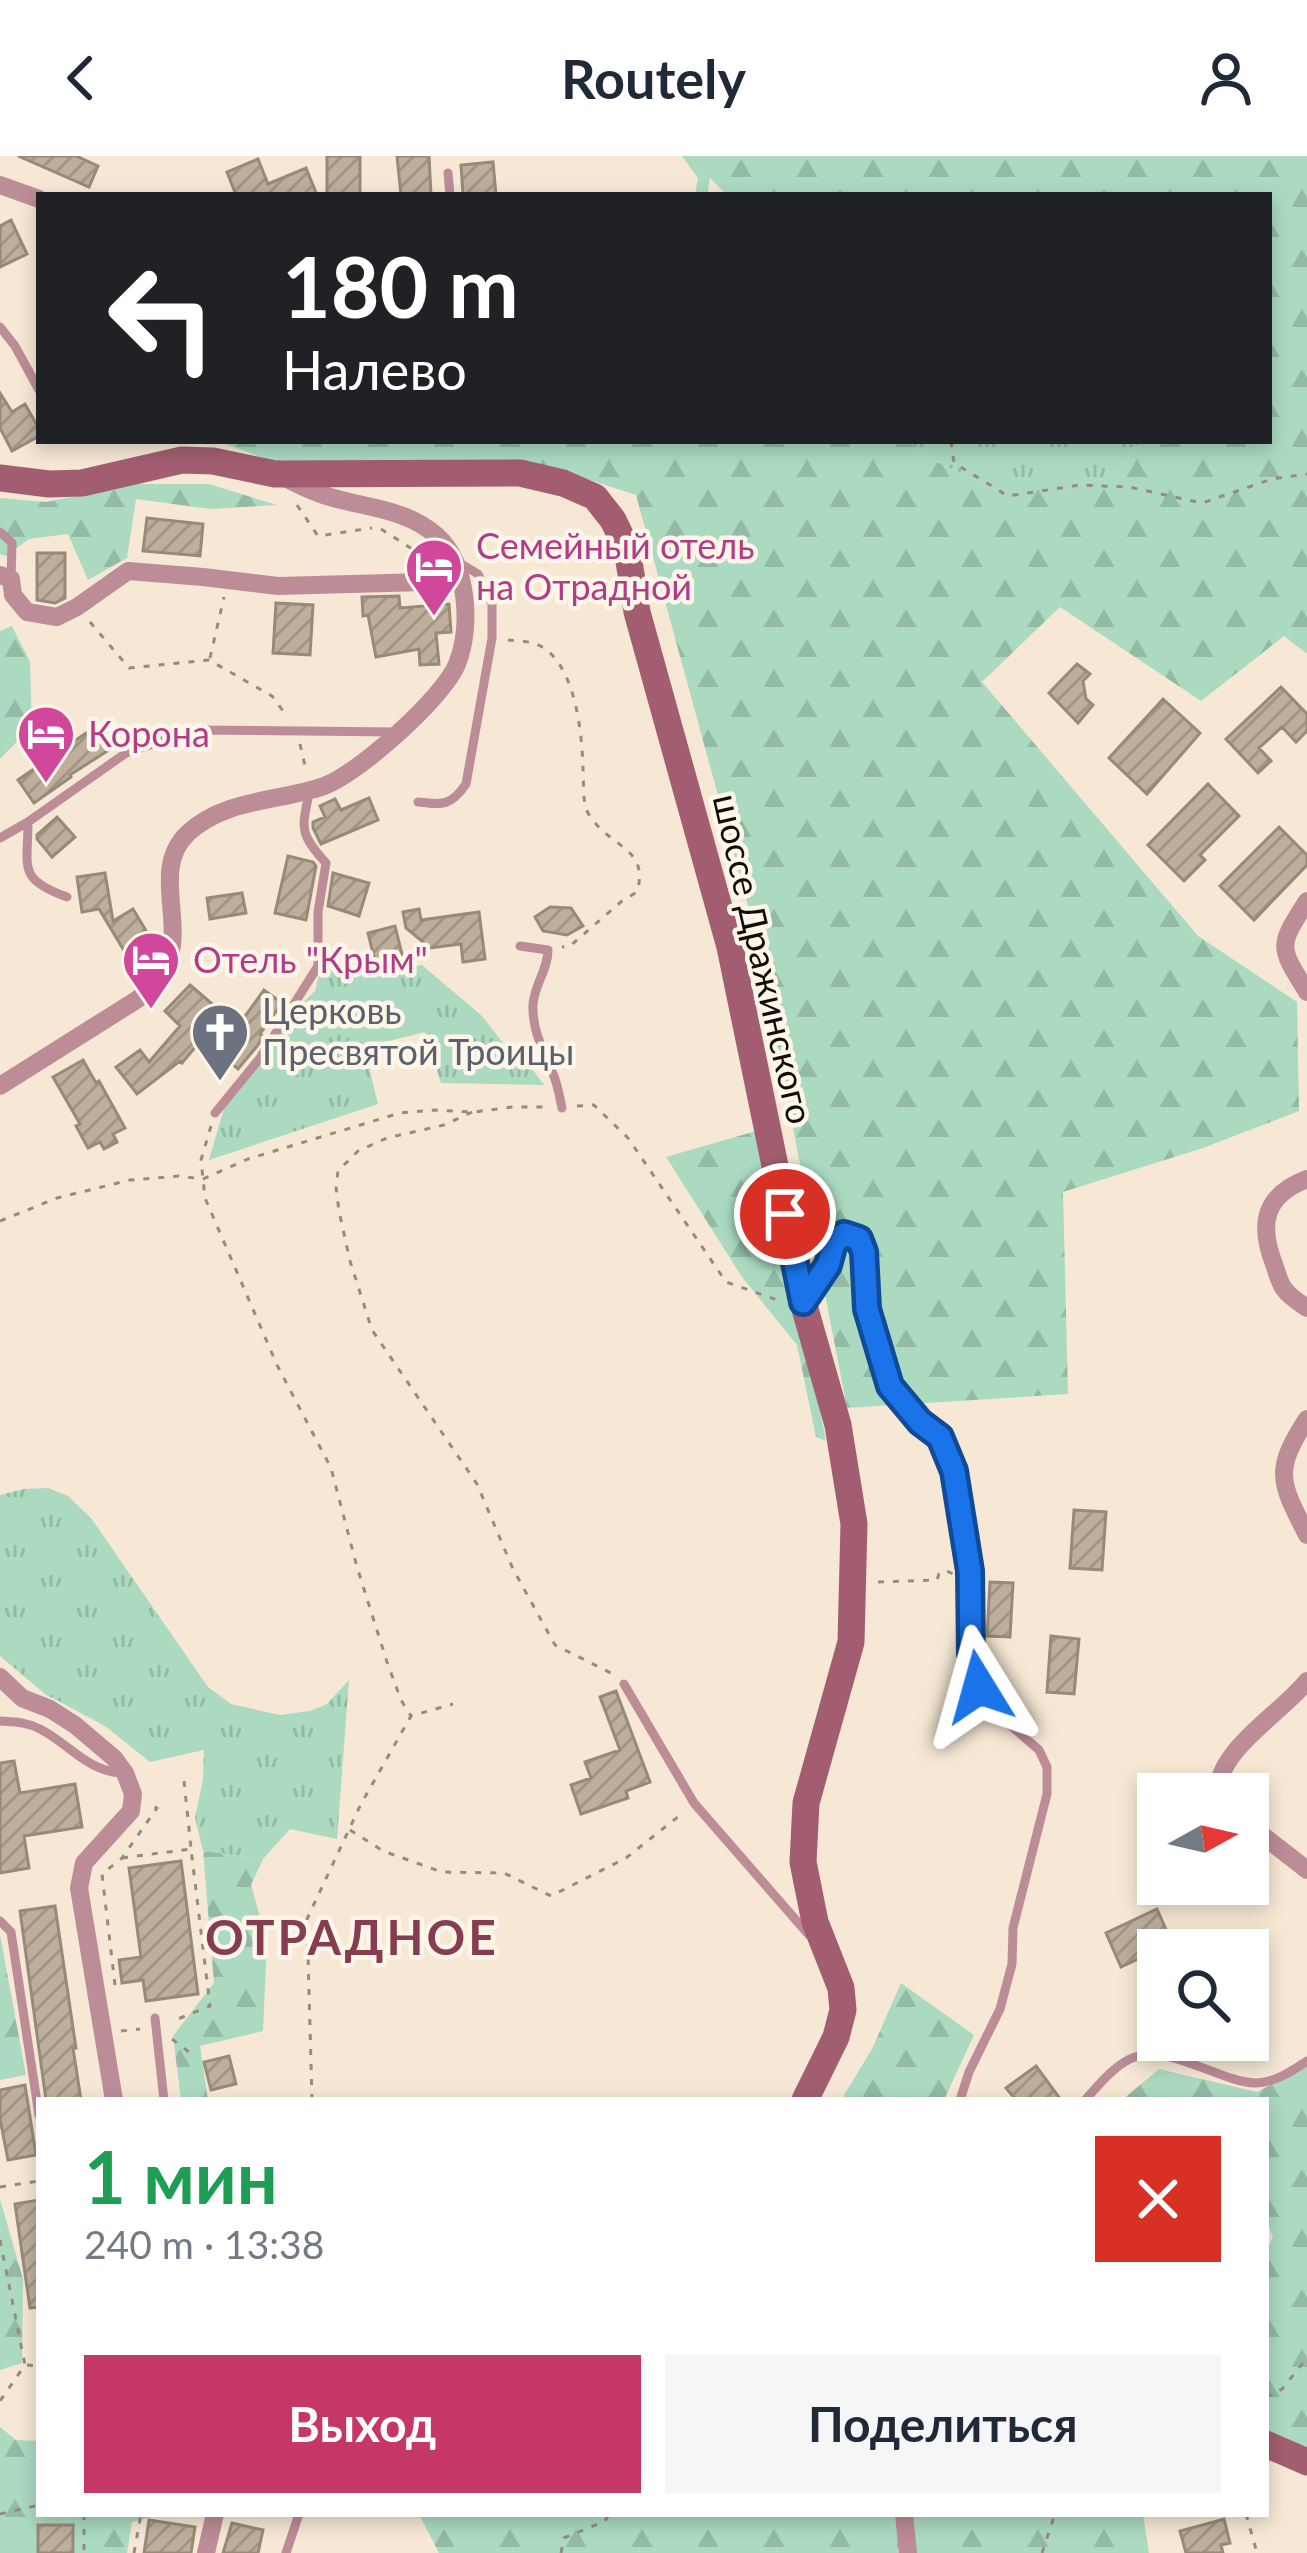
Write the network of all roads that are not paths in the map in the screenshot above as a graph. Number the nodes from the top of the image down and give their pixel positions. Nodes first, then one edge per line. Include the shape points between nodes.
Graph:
1 (448, 172) dead end
2 (0, 185) edge
3 (450, 192) edge
4 (36, 198) edge
5 (0, 327) edge
6 (36, 385) edge
7 (275, 474) junction
8 (5, 479) edge
9 (0, 532) edge
10 (454, 559) junction
11 (5, 577) edge
12 (460, 581) junction
13 (398, 732) junction
14 (310, 789) junction
15 (418, 802) dead end
16 (28, 822) junction
17 (0, 838) edge
18 (67, 897) dead end
19 (1307, 901) edge
20 (520, 946) dead end
21 (1307, 992) edge
22 (0, 1085) edge
23 (562, 1108) road end
24 (215, 1113) road end
25 (1307, 1179) edge
26 (803, 1302) junction
27 (1307, 1308) edge
28 (1307, 1419) edge
29 (1307, 1535) edge
30 (0, 1677) edge
31 (1307, 1681) edge
32 (624, 1684) road end
33 (0, 1721) edge
34 (125, 1773) junction
35 (1221, 1773) edge
36 (1269, 1840) edge
37 (1307, 1870) edge
38 (0, 1921) edge
39 (827, 1954) junction
40 (156, 2023) road end
41 (1307, 2061) edge
42 (36, 2097) edge
43 (114, 2097) edge
44 (164, 2097) edge
45 (806, 2097) edge
46 (961, 2097) edge
47 (1088, 2097) edge
48 (1269, 2445) edge
49 (1307, 2462) edge
50 (214, 2517) edge
51 (298, 2517) edge
52 (904, 2517) edge
53 (206, 2553) edge
54 (286, 2553) edge
55 (908, 2553) edge

1 - 3 lane
2 - 4 street
5 - 6 lane
7 - 8 main road, шоссе Дражинского via 182,460 82,483
7 - 10 street via 402,515 442,540
7 - 26 main road, шоссе Дражинского via 520,473 595,497 614,520 730,947
9 - 11 lane via 12,544
10 - 12 street
10 - 15 lane via 478,574 492,604 492,638 466,784 456,800
11 - 12 street via 27,612 57,617 128,571 278,586
12 - 13 street via 466,628 456,667
13 - 14 street
13 - 16 lane via 173,735 126,752
14 - 22 street via 223,810 184,836 169,882 169,958 154,983
14 - 24 lane via 302,827 326,863 318,966
16 - 17 lane
16 - 18 lane via 33,880
19 - 21 street via 1285,936 1286,956
20 - 23 lane via 548,950 534,1027
25 - 27 street via 1272,1203 1266,1224 1283,1289
26 - 39 main road, шоссе Дражинского via 838,1425 854,1524 851,1642 806,1803 807,1892
26 - 46 lane via 834,1243 844,1234 859,1239 867,1309 890,1386 940,1437 954,1471 979,1687 1047,1767 1012,1928 1012,1964
28 - 29 street via 1282,1468
30 - 34 street via 22,1698 75,1724
31 - 35 street
32 - 39 lane via 694,1804
33 - 34 lane via 42,1730 94,1766
34 - 43 street via 131,1811 84,1863 79,1888
36 - 37 street
38 - 42 lane via 11,1932
39 - 45 main road, шоссе Дражинского via 842,2010
40 - 44 lane
41 - 47 lane via 1255,2083 1163,2056 1134,2057
48 - 49 main road
50 - 53 street
51 - 54 lane
52 - 55 street

